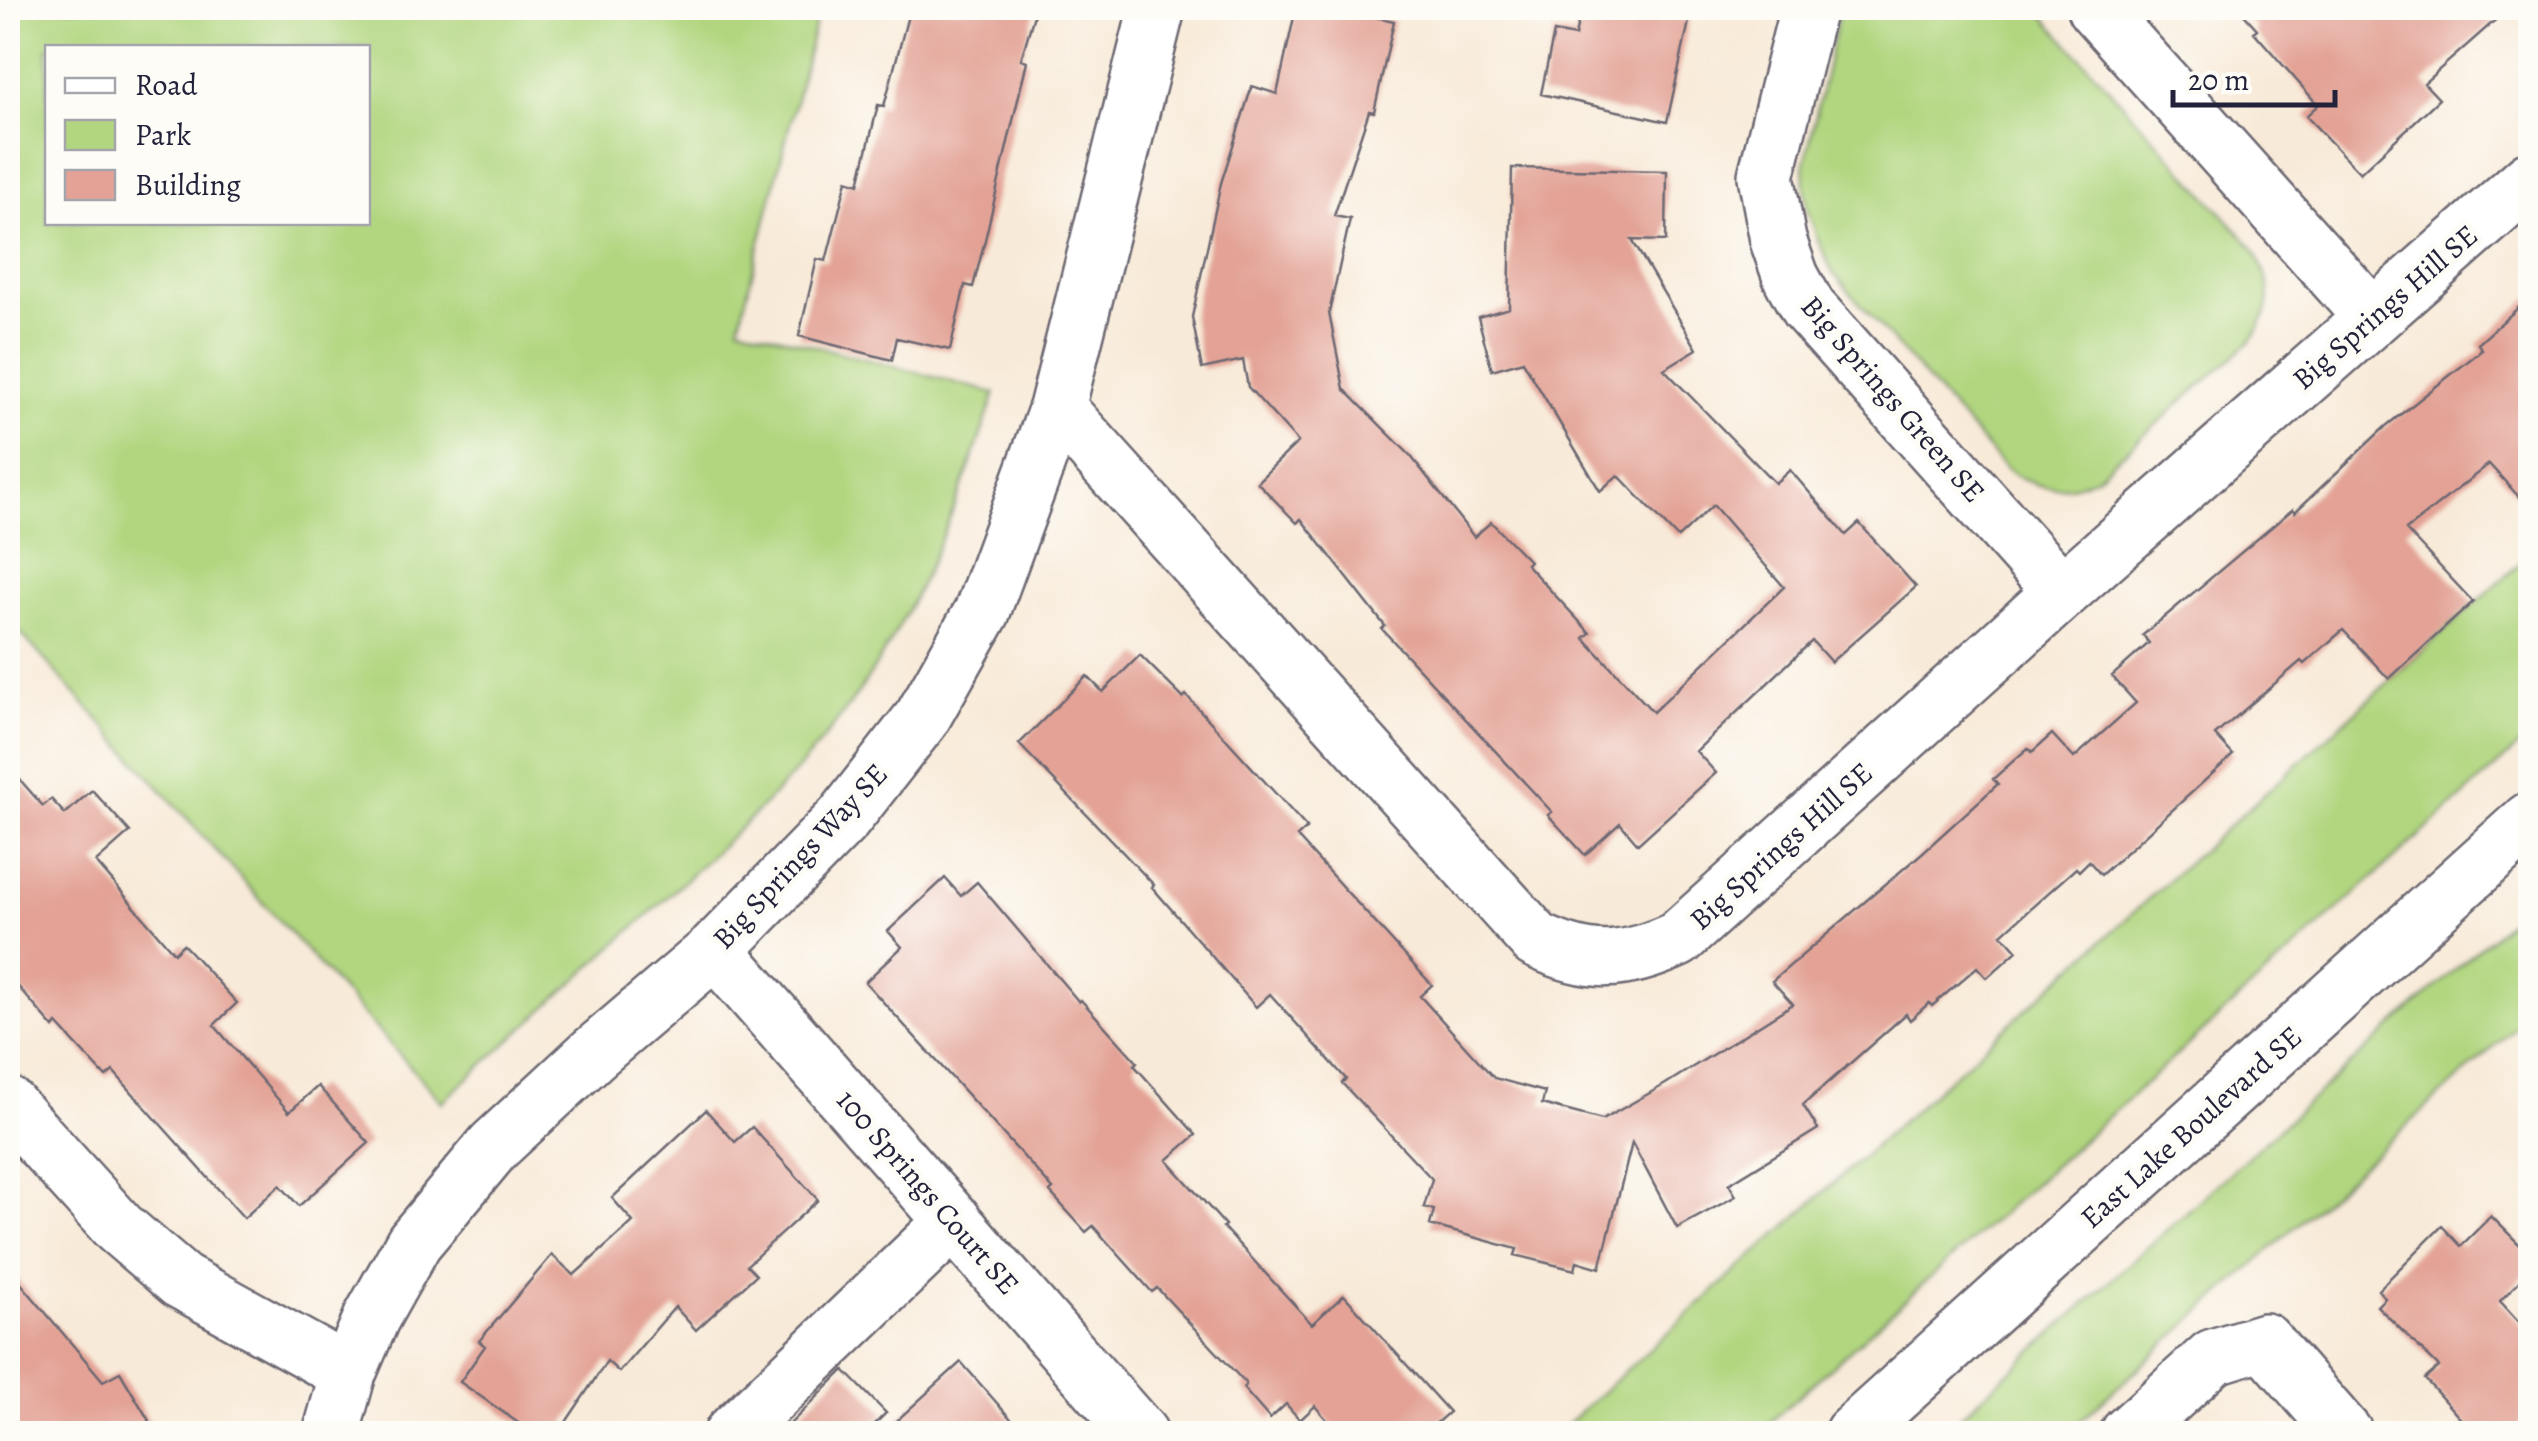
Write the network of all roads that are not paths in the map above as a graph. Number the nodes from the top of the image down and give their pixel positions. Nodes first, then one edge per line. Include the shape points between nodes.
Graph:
1 (1157, 8) edge
2 (1808, 8) edge
3 (2095, 8) edge
4 (2530, 179) edge
5 (2372, 318) junction
6 (1058, 408) junction
7 (2062, 592) junction
8 (2530, 820) edge
9 (715, 950) junction
10 (8, 1104) edge
11 (954, 1221) junction
12 (348, 1373) junction
13 (331, 1434) edge
14 (732, 1434) edge
15 (1140, 1434) edge
16 (1852, 1434) edge
17 (2128, 1434) edge
18 (2345, 1434) edge

1 - 6 street, Big Springs Way SE
2 - 7 street, Big Springs Green SE via 1766,176 1791,277 1808,308
3 - 5 street
4 - 5 street, Big Springs Hill SE
5 - 7 street, Big Springs Hill SE
6 - 7 street, Big Springs Hill SE via 1536,940 1566,954 1644,955 1678,939
6 - 9 street, Big Springs Way SE via 982,612 922,718 844,818
8 - 16 street, East Lake Boulevard SE
9 - 11 street, 100 Springs Court SE
9 - 12 street, Big Springs Way SE via 494,1146 414,1242
10 - 12 street via 120,1228 181,1281
11 - 14 street
11 - 15 street, 100 Springs Court SE
12 - 13 street, Big Springs Way SE
17 - 18 street via 2213,1357 2264,1342

